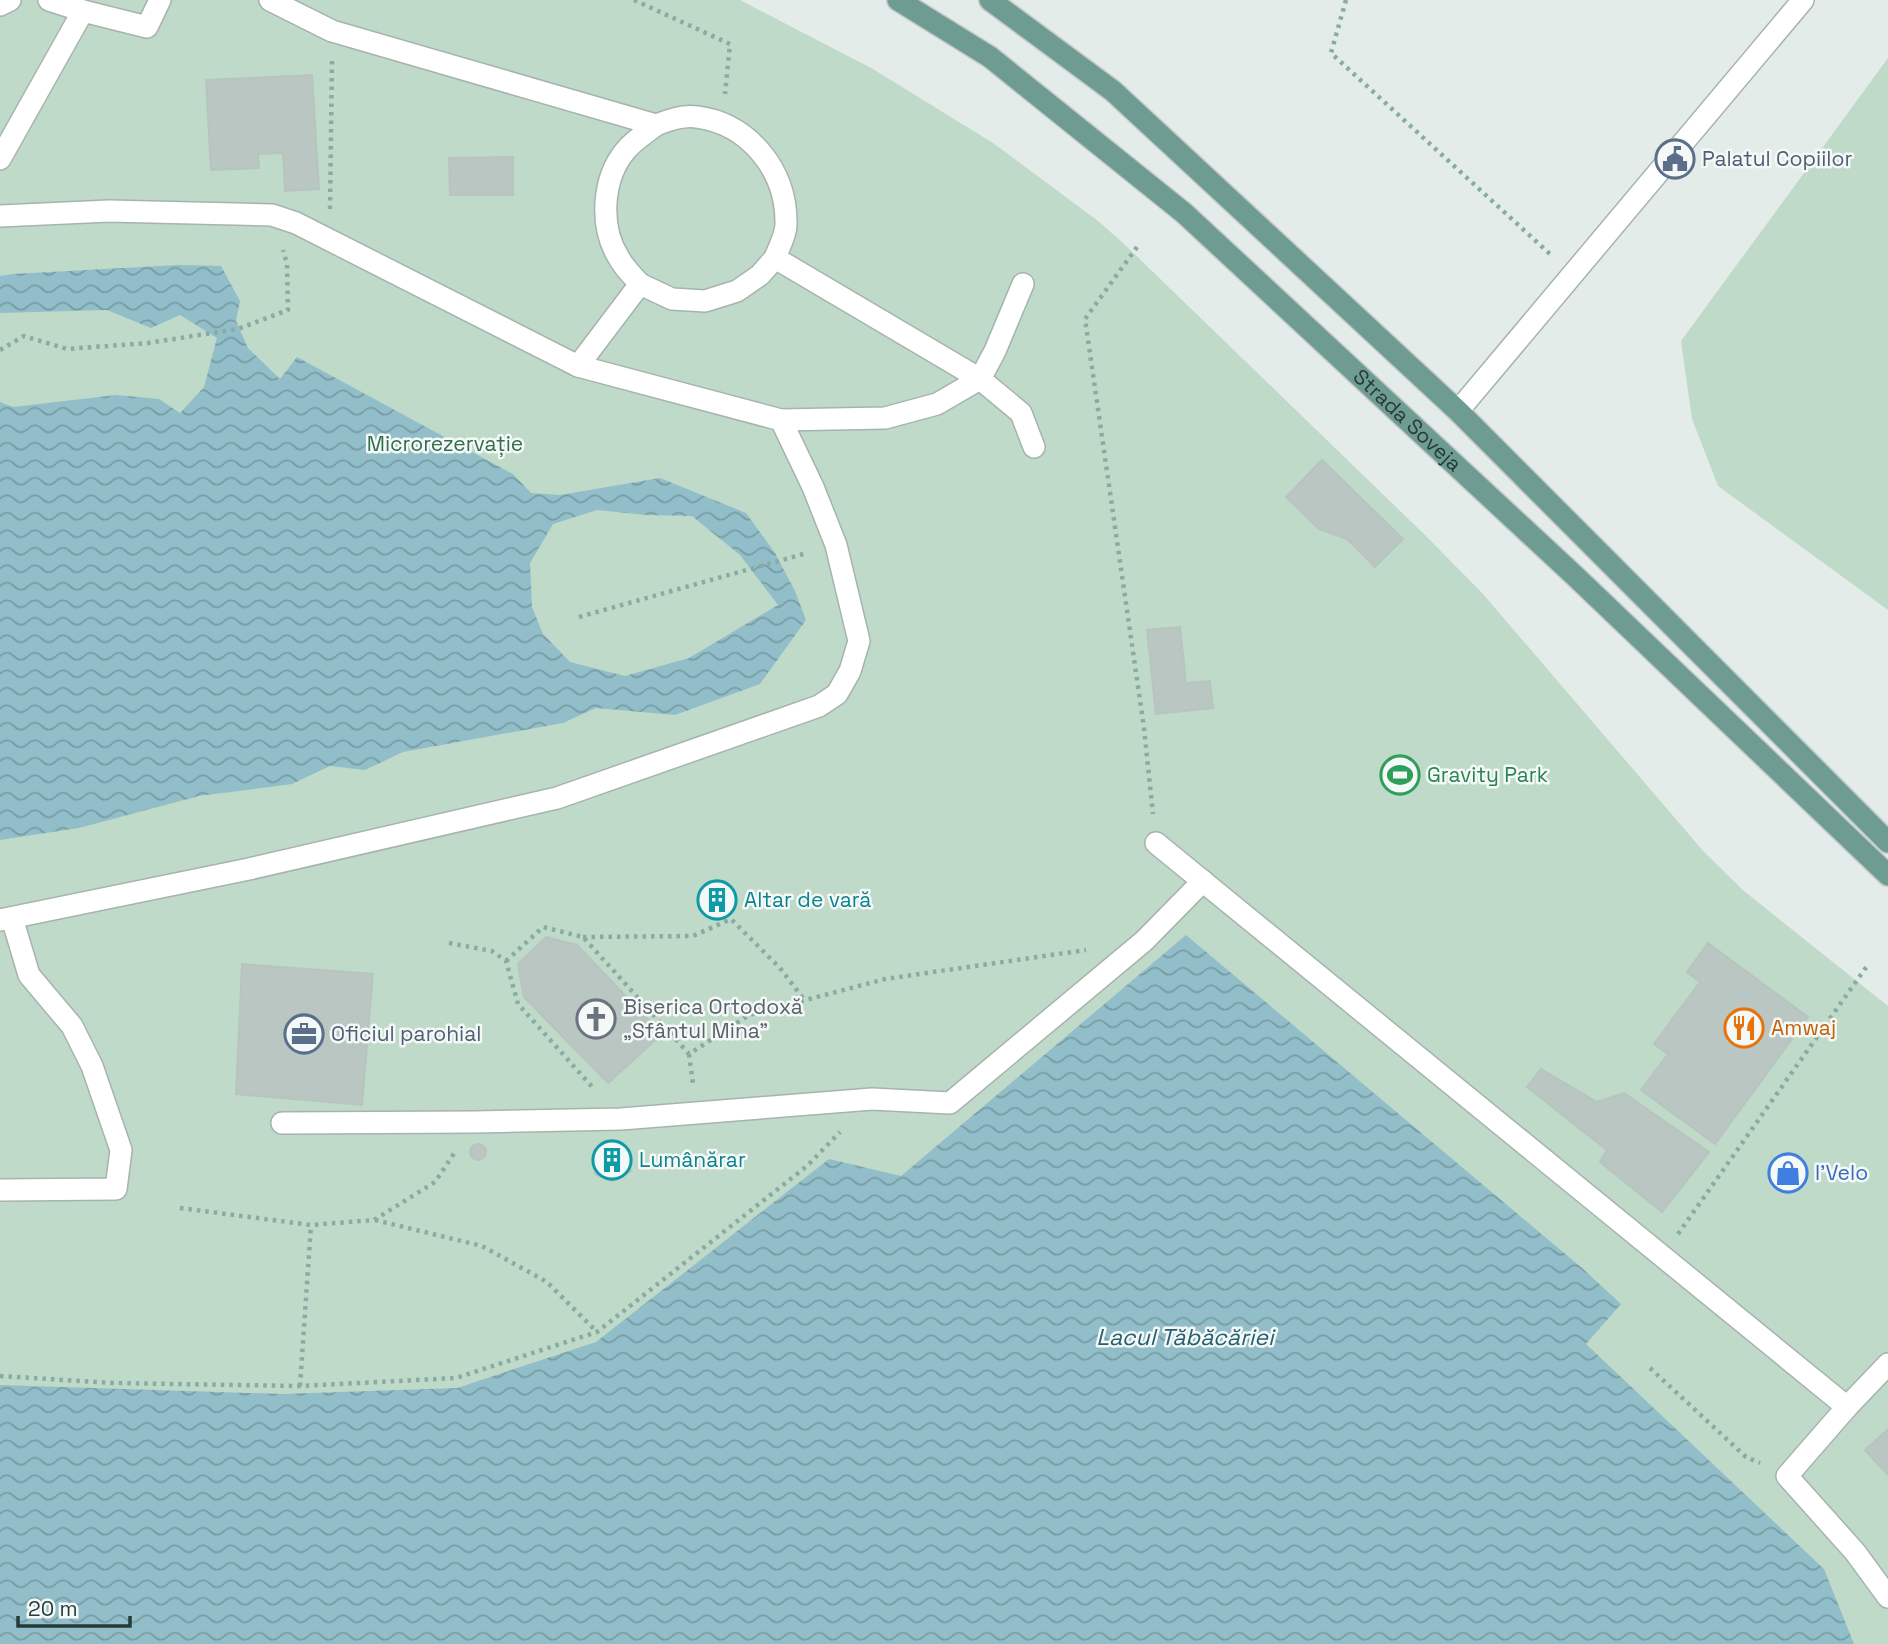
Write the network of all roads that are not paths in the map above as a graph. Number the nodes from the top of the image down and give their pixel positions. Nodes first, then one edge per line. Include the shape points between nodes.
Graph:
1 (10, 0) edge
2 (49, 0) edge
3 (160, 0) edge
4 (270, 0) edge
5 (898, 0) edge
6 (990, 0) edge
7 (1803, 0) edge
8 (0, 5) edge
9 (83, 11) junction
10 (656, 125) junction
11 (0, 159) edge
12 (0, 216) edge
13 (775, 258) junction
14 (640, 284) junction
15 (1023, 284) dead end
16 (578, 366) junction
17 (980, 379) junction
18 (1458, 411) junction
19 (781, 419) junction
20 (1034, 447) dead end
21 (1888, 842) edge
22 (1156, 843) road end
23 (1888, 875) edge
24 (1203, 881) junction
25 (6, 919) edge
26 (282, 1123) dead end
27 (0, 1190) edge
28 (1888, 1364) edge
29 (1847, 1407) junction
30 (1888, 1597) edge

1 - 8 street
2 - 9 street
3 - 9 street via 147,27
4 - 10 street via 332,31
5 - 23 main road, Strada Soveja via 990,57 1184,213
6 - 18 main road, Strada Soveja via 1113,91
7 - 18 street
9 - 11 street
10 - 13 street via 696,116 722,123 751,141 773,167 784,196 787,225
10 - 14 street via 626,150 610,179 604,209 618,258
12 - 16 street via 109,211 272,215
13 - 14 street via 737,291 705,301 672,299
13 - 17 street
14 - 16 street
15 - 17 street
16 - 19 street
17 - 19 street via 937,404 885,418
17 - 20 street via 1021,413
18 - 21 main road, Strada Soveja
19 - 25 street via 836,545 859,641 837,694 819,706 556,798
22 - 24 street
24 - 26 street via 1144,941 950,1103 872,1099 621,1119
24 - 29 street
25 - 27 street via 29,975 72,1026 92,1066 121,1150 116,1189
28 - 29 street
29 - 30 street via 1787,1476 1855,1552

